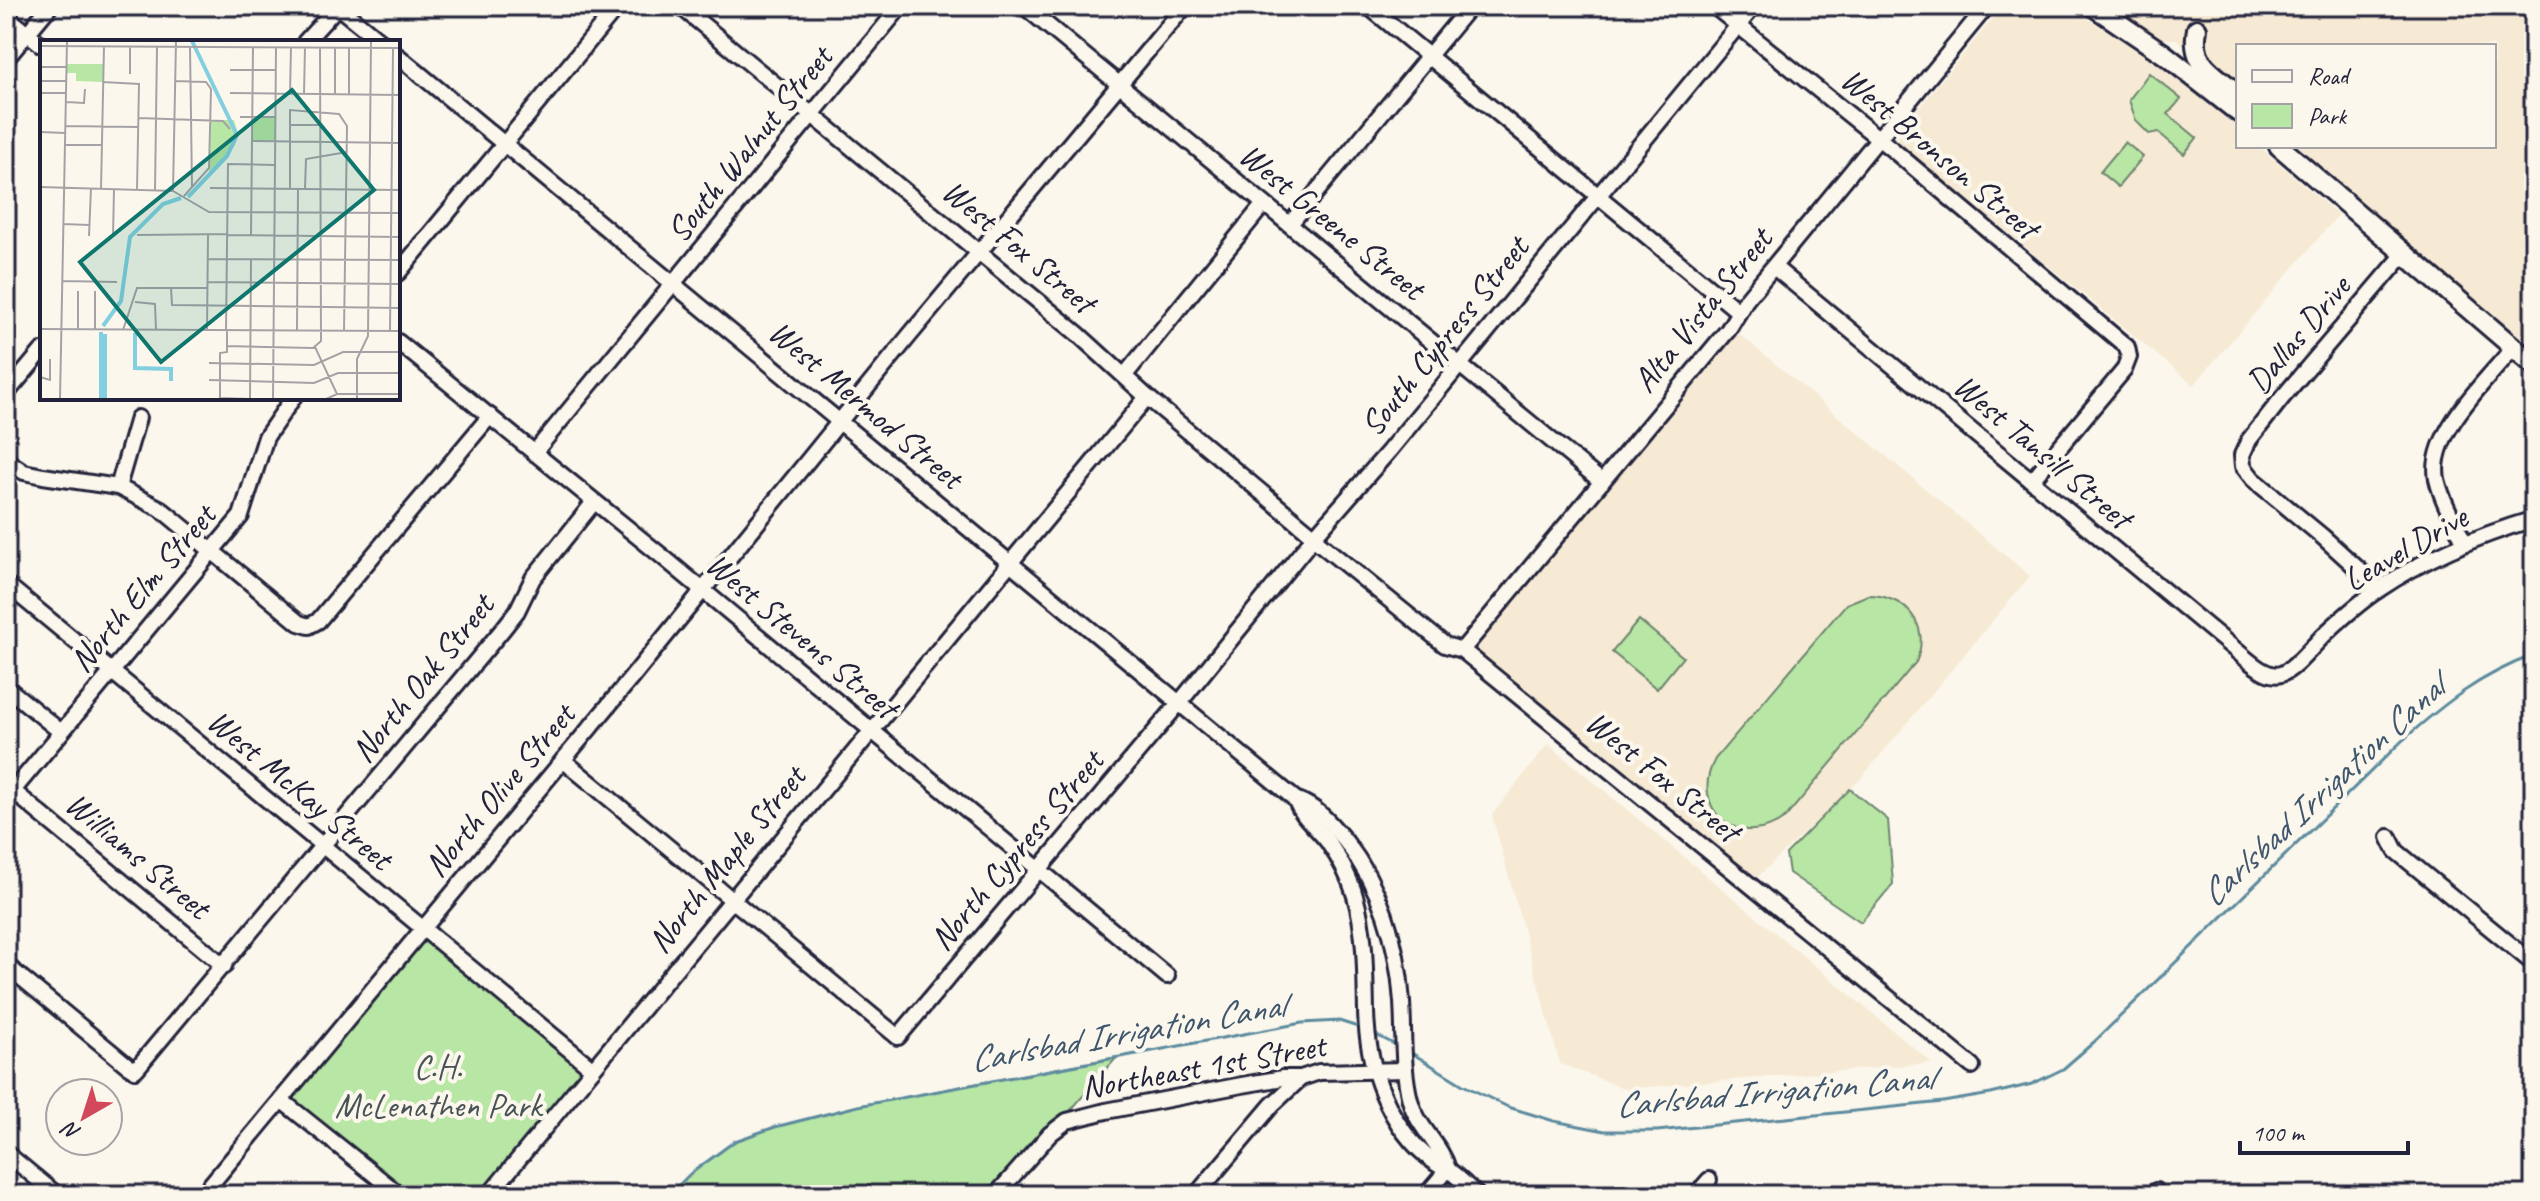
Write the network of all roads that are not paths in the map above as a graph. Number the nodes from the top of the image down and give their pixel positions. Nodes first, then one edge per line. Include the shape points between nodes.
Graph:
1 (50, 6) edge
2 (337, 6) edge
3 (618, 6) edge
4 (680, 6) edge
5 (901, 6) edge
6 (1024, 6) edge
7 (1185, 6) edge
8 (1368, 6) edge
9 (1470, 6) edge
10 (1714, 6) edge
11 (1754, 6) edge
12 (1987, 6) edge
13 (2093, 6) edge
14 (6, 16) edge
15 (1737, 26) junction
16 (2197, 29) dead end
17 (27, 33) junction
18 (307, 40) edge
19 (379, 40) edge
20 (40, 43) edge
21 (1429, 56) junction
22 (400, 58) edge
23 (6, 59) edge
24 (1120, 85) junction
25 (2236, 92) edge
26 (2236, 110) edge
27 (812, 115) junction
28 (1879, 139) junction
29 (505, 144) junction
30 (2283, 148) edge
31 (1597, 196) junction
32 (1264, 204) junction
33 (1290, 224) junction
34 (979, 252) junction
35 (2405, 253) junction
36 (1774, 267) junction
37 (400, 271) edge
38 (673, 283) junction
39 (1739, 312) junction
40 (400, 344) edge
41 (2514, 347) junction
42 (40, 353) edge
43 (1460, 365) junction
44 (2534, 365) edge
45 (1125, 375) junction
46 (6, 394) edge
47 (1147, 397) junction
48 (292, 400) edge
49 (490, 416) junction
50 (138, 418) dead end
51 (840, 422) junction
52 (534, 453) junction
53 (6, 460) edge
54 (2032, 480) junction
55 (1602, 482) junction
56 (118, 487) junction
57 (594, 502) junction
58 (2534, 519) edge
59 (1314, 537) junction
60 (2465, 543) junction
61 (213, 551) junction
62 (1011, 563) junction
63 (6, 584) edge
64 (2378, 590) junction
65 (703, 591) junction
66 (1462, 650) junction
67 (111, 672) junction
68 (2277, 676) joint
69 (6, 687) edge
70 (1180, 702) junction
71 (870, 731) junction
72 (61, 732) junction
73 (563, 760) junction
74 (9, 795) edge
75 (1295, 799) junction
76 (2389, 837) dead end
77 (322, 846) junction
78 (1037, 869) junction
79 (731, 900) junction
80 (422, 930) junction
81 (2534, 964) edge
82 (6, 965) edge
83 (224, 966) junction
84 (1167, 976) dead end
85 (1372, 1064) junction
86 (1972, 1066) dead end
87 (593, 1069) junction
88 (1405, 1070) junction
89 (1301, 1078) junction
90 (281, 1100) junction
91 (6, 1153) edge
92 (1448, 1169) junction
93 (1709, 1180) dead end
94 (38, 1189) edge
95 (57, 1195) edge
96 (202, 1195) edge
97 (400, 1195) edge
98 (489, 1195) edge
99 (996, 1195) edge
100 (1196, 1195) edge
101 (1426, 1195) edge
102 (1477, 1195) edge
103 (1696, 1195) edge

1 - 17 street
2 - 18 street
2 - 19 street
3 - 29 street
4 - 27 street, West Fox Street
5 - 27 street, South Walnut Street
6 - 24 street, West Greene Street
7 - 24 street, North Olive Street
8 - 21 street
9 - 21 street
10 - 15 street, West Bronson Street
11 - 15 street, South Cypress Street
12 - 28 street, Alta Vista Street
13 - 26 main road
14 - 17 street
15 - 28 street, West Bronson Street
15 - 31 street, South Cypress Street
16 - 25 main road via 2199,61
17 - 20 street
17 - 23 street
21 - 31 street
21 - 33 street
22 - 29 street, West Mermod Street
24 - 32 street, West Greene Street
24 - 34 street, North Olive Street
27 - 34 street, West Fox Street
27 - 38 street, South Walnut Street
28 - 36 street, Alta Vista Street
28 - 54 street, West Bronson Street via 2127,347 2124,370
29 - 37 street
29 - 38 street, West Mermod Street
30 - 35 main road
31 - 39 street
31 - 43 street, South Cypress Street
32 - 33 street, West Greene Street
32 - 45 street
33 - 43 street, West Greene Street
34 - 45 street, West Fox Street
34 - 51 street, North Olive Street
35 - 41 main road
35 - 64 street, Dallas Drive via 2274,408 2242,455 2253,479
36 - 39 street, Alta Vista Street
36 - 54 street, West Tansill Street
38 - 51 street, West Mermod Street
38 - 52 street, South Walnut Street
39 - 55 street, Alta Vista Street
40 - 49 street, West Stevens Street
41 - 44 main road
41 - 60 street via 2449,427 2438,453 2437,478
42 - 46 street
43 - 55 street, West Greene Street
43 - 59 street, South Cypress Street
45 - 47 street, West Fox Street
47 - 59 street, West Fox Street
47 - 62 street, North Maple Street
48 - 61 street, North Elm Street via 266,437 241,516
49 - 52 street, West Stevens Street
49 - 61 street via 309,626
50 - 56 street
51 - 62 street, West Mermod Street
51 - 65 street, North Olive Street
52 - 57 street, West Stevens Street
53 - 56 street via 24,472
54 - 68 street, West Tansill Street via 2244,657
55 - 66 street, Alta Vista Street
56 - 61 street via 161,509
57 - 65 street, West Stevens Street
57 - 77 street, North Oak Street via 533,578 510,620
58 - 60 street, Leavel Drive
59 - 66 street, West Fox Street via 1445,645
59 - 70 street, South Cypress Street
60 - 64 street, Leavel Drive
61 - 67 street, North Elm Street
62 - 70 street, West Mermod Street
62 - 71 street, North Maple Street
63 - 67 street, West McKay Street
64 - 68 street, Leavel Drive
65 - 71 street, West Stevens Street
65 - 73 street, North Olive Street
66 - 86 street, West Fox Street
67 - 72 street, North Elm Street
67 - 77 street, West McKay Street
69 - 72 street
70 - 75 street, West Mermod Street
70 - 78 street, North Cypress Street
71 - 78 street, West Stevens Street
71 - 79 street, North Maple Street
72 - 74 street, North Elm Street
73 - 79 street
73 - 80 street, North Olive Street
74 - 83 street, Williams Street
75 - 85 street via 1336,855 1354,892 1363,935
75 - 88 street via 1311,805 1357,858 1388,919 1398,968
76 - 81 street via 2396,851
77 - 80 street, West McKay Street
77 - 83 street, North Oak Street
78 - 79 street, North Cypress Street via 898,1037
78 - 84 street, West Stevens Street
79 - 87 street, North Maple Street
80 - 87 street, West McKay Street
80 - 90 street, North Olive Street
82 - 83 street, North Oak Street via 135,1070
85 - 88 street, Northeast 1st Street
85 - 89 street, Northeast 1st Street
85 - 92 street via 1408,1135
87 - 98 street, North Maple Street
88 - 92 street via 1413,1109
89 - 99 street, Northeast 1st Street via 1067,1121
89 - 100 street
90 - 96 street, North Olive Street
90 - 97 street
91 - 94 street
92 - 101 street
92 - 102 street
93 - 103 street
94 - 95 street

